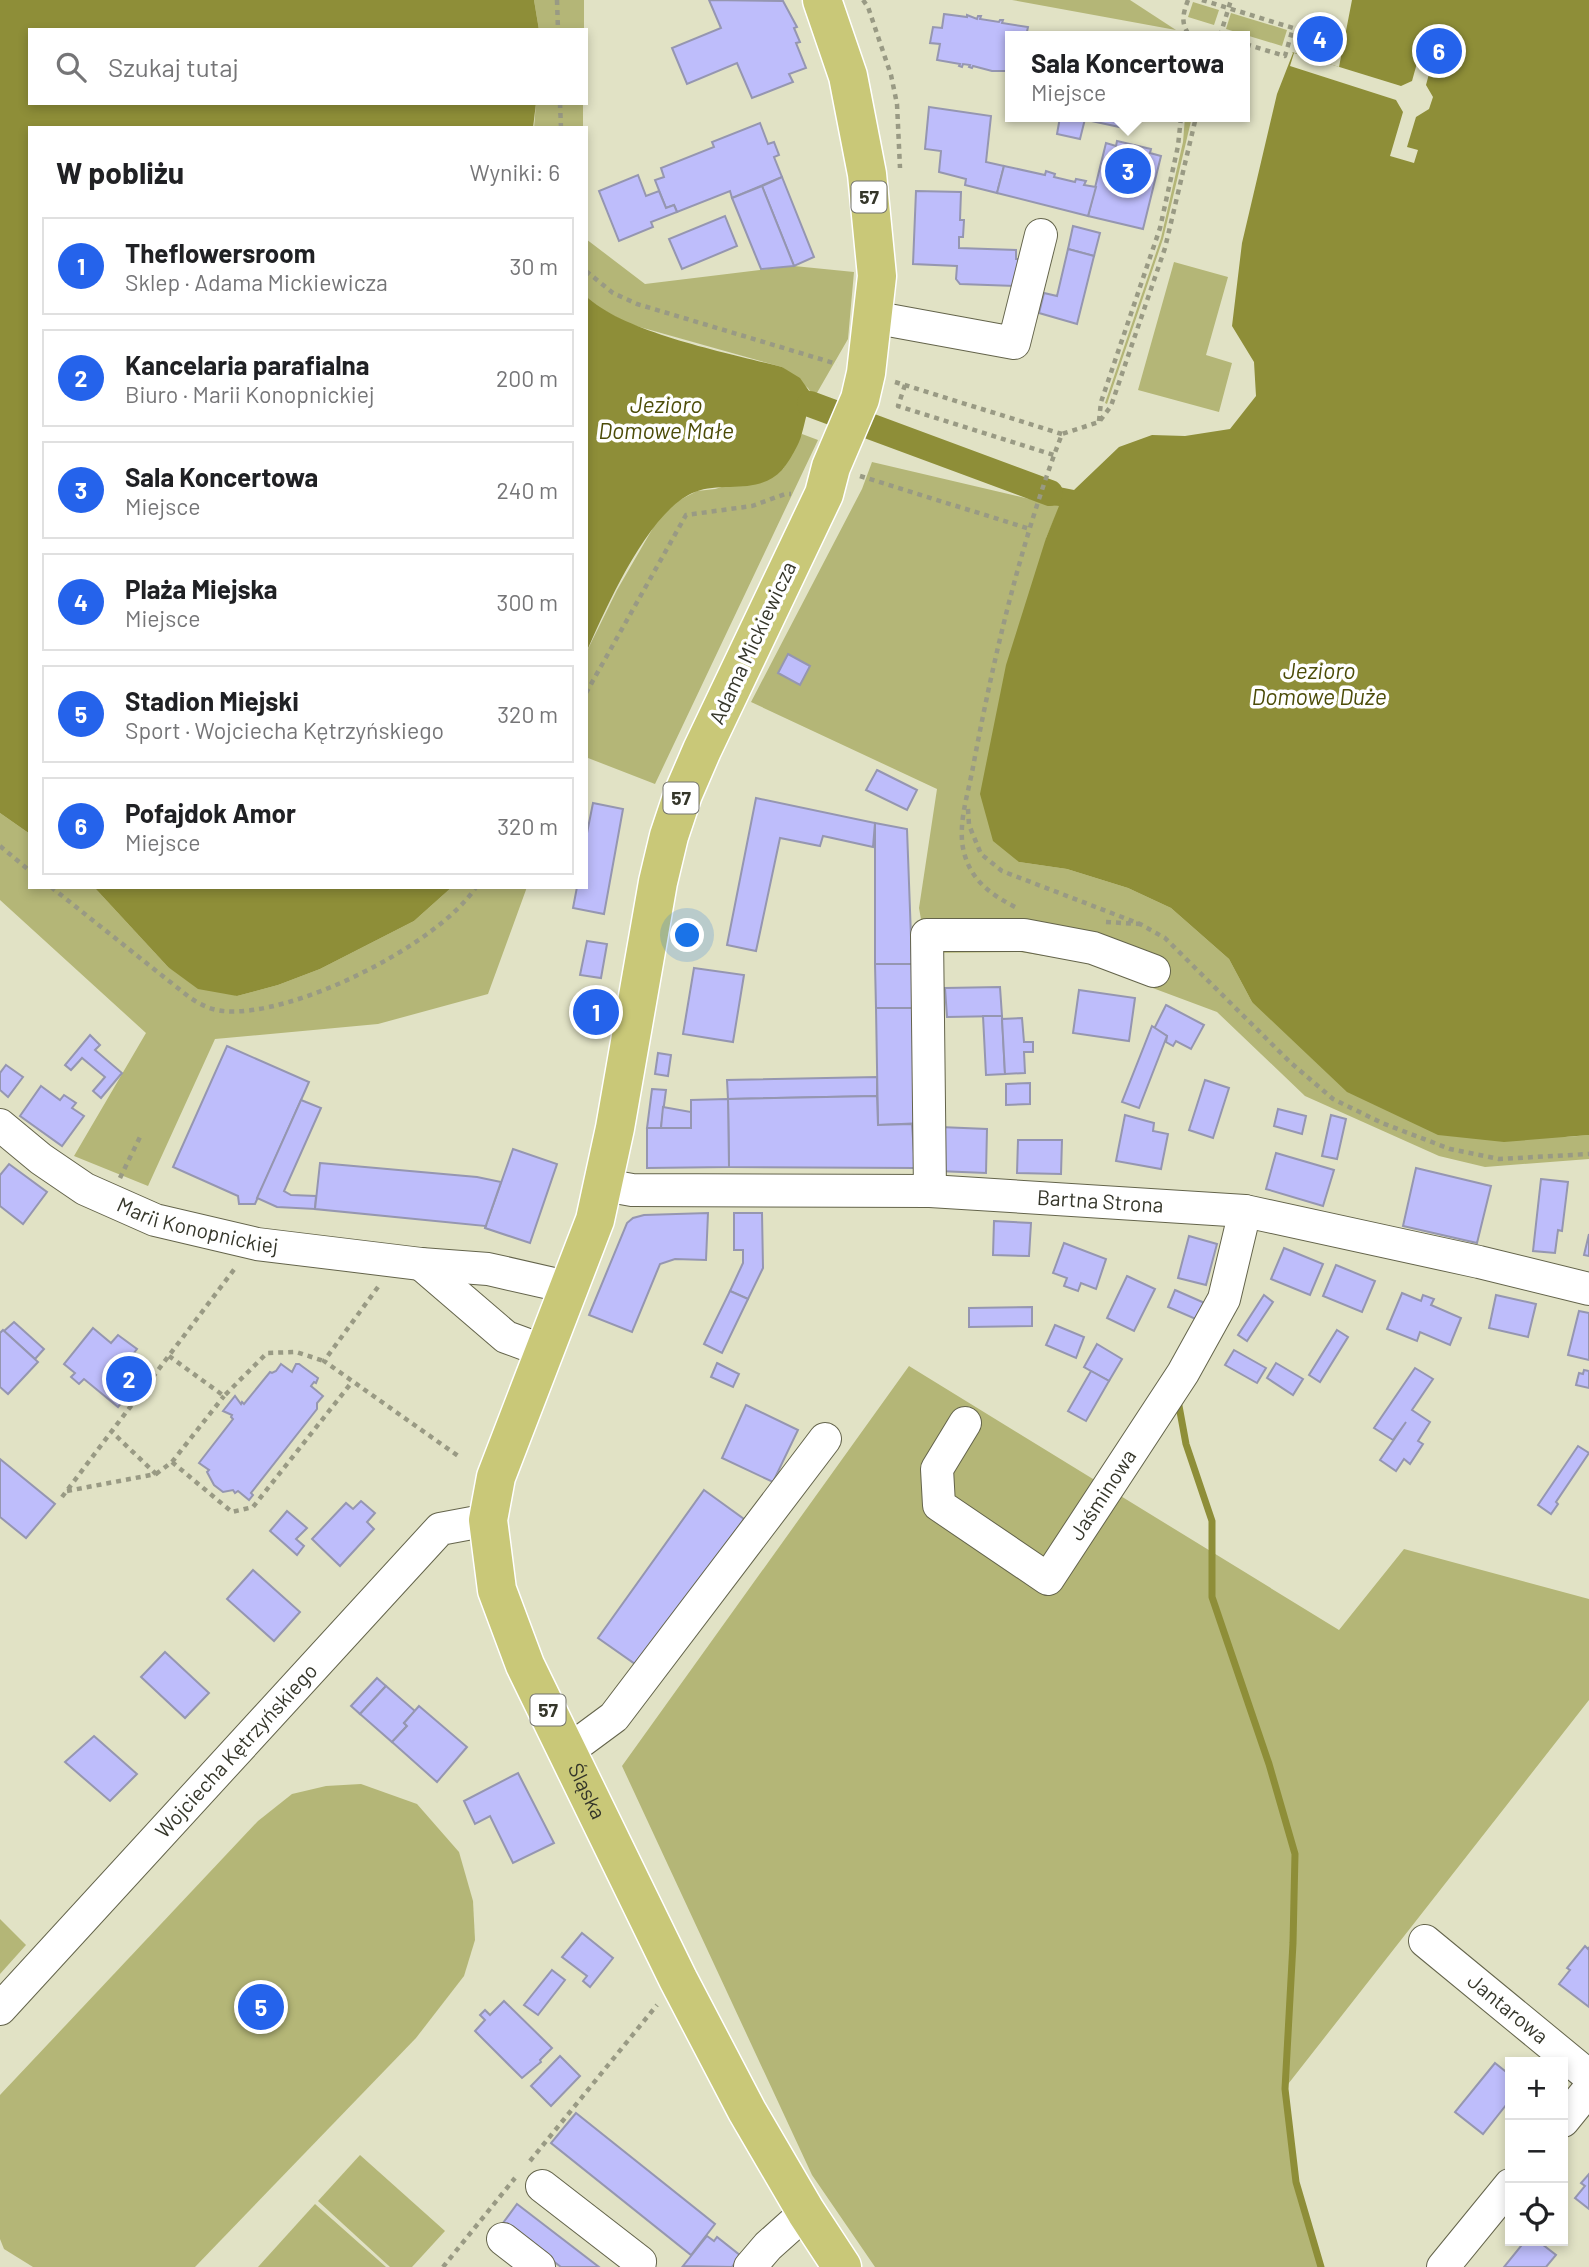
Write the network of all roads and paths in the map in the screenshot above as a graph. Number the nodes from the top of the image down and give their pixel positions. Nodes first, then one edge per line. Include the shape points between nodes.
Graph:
1 (557, 0) edge
2 (822, 0) edge
3 (1188, 0) edge
4 (1202, 0) edge
5 (1230, 0) edge
6 (1228, 8) junction
7 (558, 28) edge
8 (1187, 31) edge
9 (1221, 31) edge
10 (1250, 46) edge
11 (560, 105) edge
12 (1180, 122) edge
13 (1195, 122) edge
14 (561, 126) edge
15 (1041, 235) dead end
16 (588, 273) edge
17 (872, 317) junction
18 (905, 385) junction
19 (863, 386) junction
20 (1099, 422) junction
21 (1062, 434) junction
22 (838, 453) junction
23 (1053, 457) junction
24 (794, 494) dead end
25 (1030, 529) junction
26 (588, 689) edge
27 (967, 802) junction
28 (0, 846) edge
29 (28, 869) edge
30 (54, 889) edge
31 (474, 889) edge
32 (1026, 912) dead end
33 (1101, 921) dead end
34 (1140, 923) junction
35 (1154, 971) dead end
36 (0, 1125) edge
37 (141, 1135) dead end
38 (1589, 1154) edge
39 (121, 1176) dead end
40 (604, 1185) junction
41 (930, 1191) junction
42 (1245, 1211) junction
43 (241, 1261) dead end
44 (421, 1264) junction
45 (385, 1278) dead end
46 (568, 1287) junction
47 (1589, 1289) edge
48 (544, 1351) junction
49 (169, 1356) junction
50 (324, 1362) junction
51 (352, 1382) junction
52 (224, 1396) junction
53 (965, 1423) dead end
54 (112, 1432) junction
55 (825, 1438) dead end
56 (461, 1458) dead end
57 (172, 1462) junction
58 (156, 1474) junction
59 (66, 1491) junction
60 (62, 1497) dead end
61 (488, 1520) junction
62 (568, 1751) junction
63 (1425, 1941) dead end
64 (658, 2004) dead end
65 (0, 2009) edge
66 (1589, 2076) edge
67 (1589, 2089) edge
68 (1568, 2114) edge
69 (530, 2174) junction
70 (1505, 2191) edge
71 (806, 2212) junction
72 (503, 2239) dead end
73 (443, 2267) edge
74 (539, 2267) edge
75 (639, 2267) edge
76 (750, 2267) edge
77 (842, 2267) edge
78 (1443, 2267) edge

1 - 7 path
2 - 17 main road, Adama Mickiewicza / 57 via 848,76 867,174 877,276
3 - 8 path via 1182,16
4 - 6 path
5 - 6 path
6 - 9 path
6 - 10 path via 1293,28 1285,56
11 - 14 path
12 - 20 path via 1160,228 1101,402
13 - 20 path via 1165,248 1111,406
15 - 17 street via 1014,343
16 - 19 path via 613,293 637,304
17 - 19 main road, Adama Mickiewicza / 57
18 - 19 path
18 - 21 path
18 - 23 path via 898,406
19 - 22 main road, Adama Mickiewicza / 57
20 - 21 path
21 - 23 path
22 - 25 path
22 - 40 main road, Adama Mickiewicza / 57 via 824,494 697,761 669,836
23 - 25 path
24 - 26 path via 752,506 685,514
25 - 27 path via 982,720
27 - 32 path via 962,826 964,854 975,879 997,898
27 - 34 path via 969,825 981,854 1002,871
28 - 29 path
30 - 31 path via 189,997 223,1011 270,1007 376,966 425,938
33 - 34 path
34 - 38 path via 1165,938 1333,1099 1450,1149 1499,1159
35 - 41 street via 1093,947 1024,935 927,935
36 - 44 street, Marii Konopnickiej via 85,1189 155,1220 257,1244
37 - 39 path
40 - 41 street, Bartna Strona via 632,1190
40 - 46 main road, Adama Mickiewicza / 57
41 - 42 street, Bartna Strona
42 - 47 street, Bartna Strona
42 - 53 street, Jaśminowa via 1224,1299 1184,1373 1048,1578 939,1505 937,1469
43 - 49 path
44 - 46 street, Marii Konopnickiej via 488,1269
44 - 48 street via 506,1337
45 - 50 path
46 - 48 main road, Śląska / 57
48 - 61 main road, Śląska / 57 via 495,1477
49 - 52 path
49 - 54 path
50 - 51 path
50 - 52 path via 296,1352 267,1353
51 - 56 path
51 - 57 path via 253,1507 232,1512
52 - 57 path
54 - 58 path
54 - 59 path
55 - 62 street via 614,1717
57 - 58 path
58 - 59 path
59 - 60 path
61 - 62 main road, Śląska / 57 via 497,1590 525,1665
61 - 65 street, Wojciecha Kętrzyńskiego via 439,1530
62 - 71 main road, Śląska / 57 via 678,1979
63 - 66 street, Jantarowa
64 - 69 path
67 - 68 street
69 - 73 path
69 - 75 street via 640,2262
70 - 78 street
71 - 76 street
71 - 77 main road, Śląska / 57
72 - 74 street

